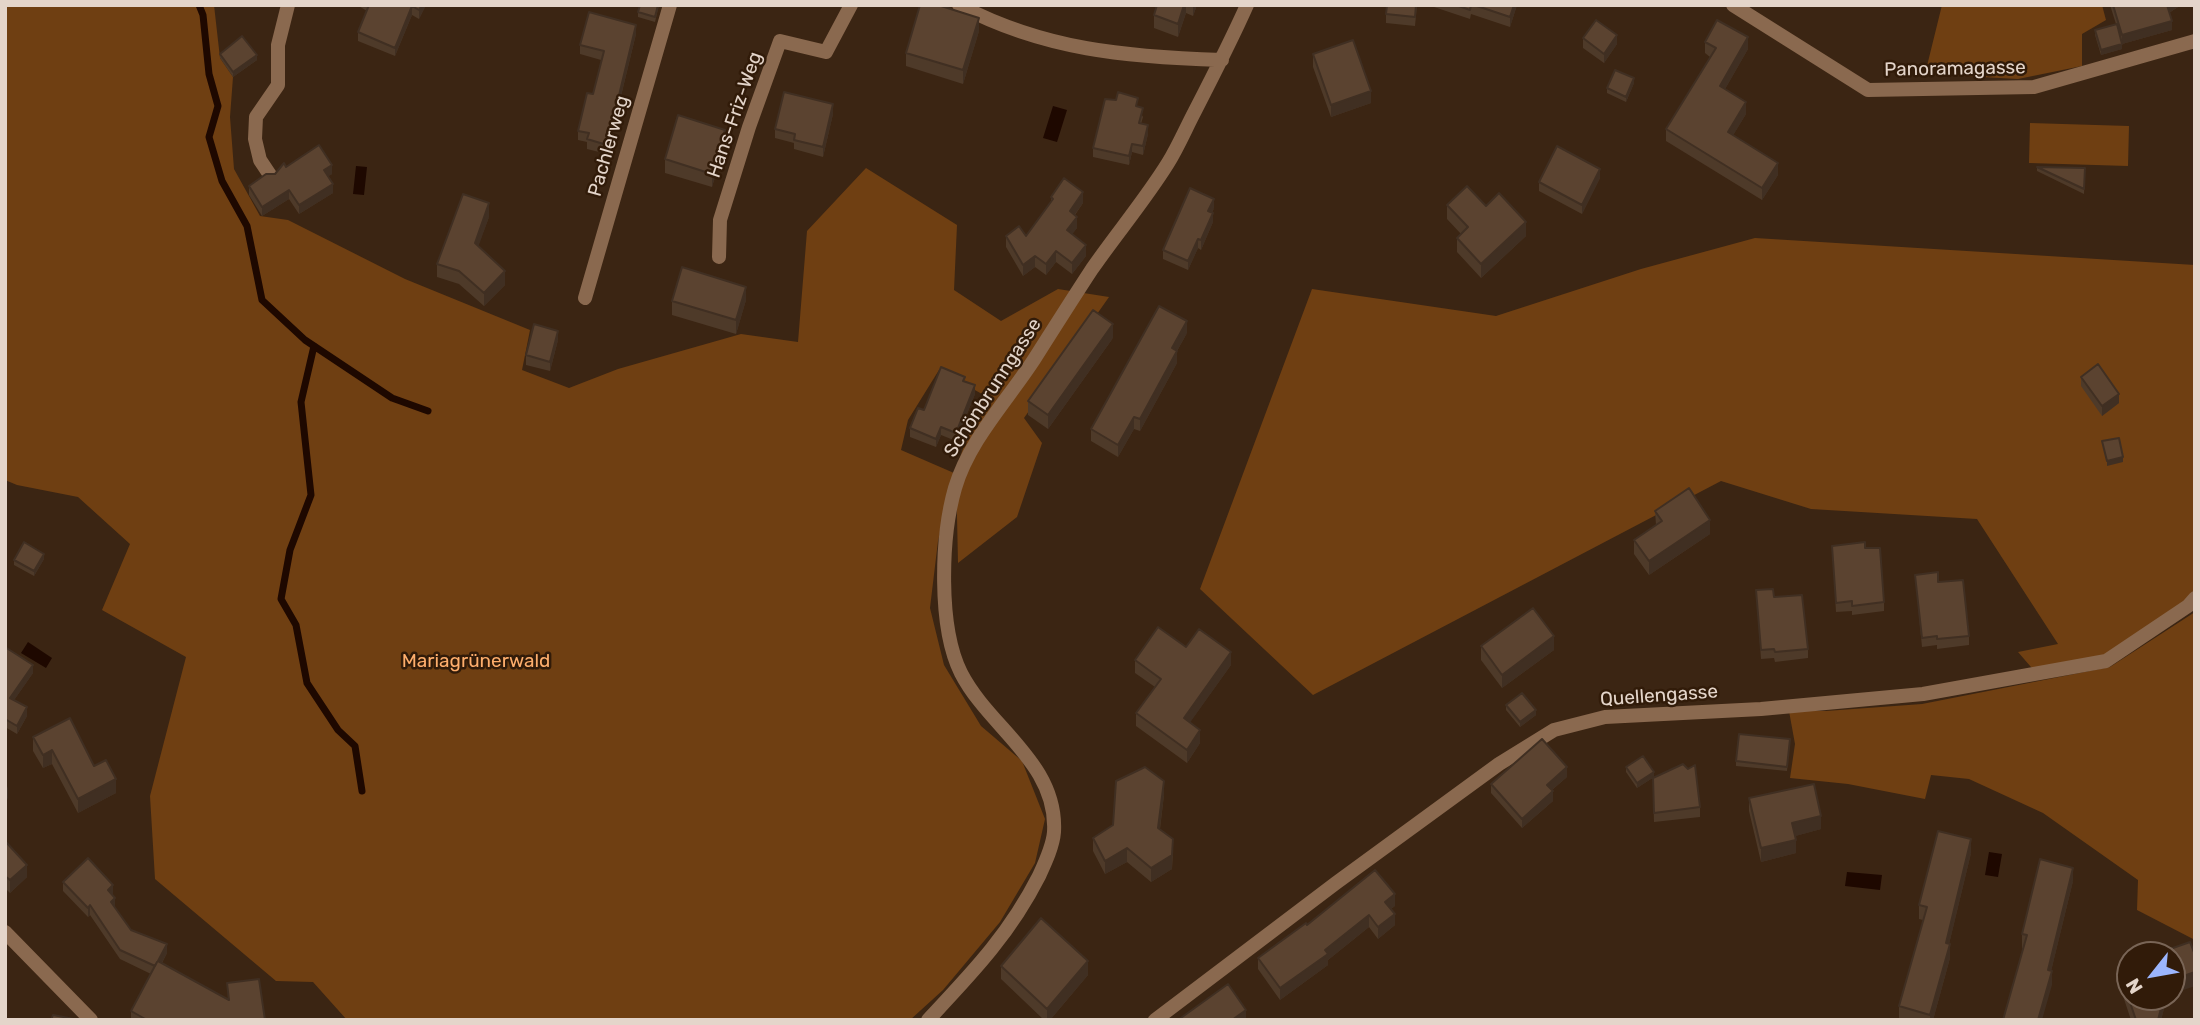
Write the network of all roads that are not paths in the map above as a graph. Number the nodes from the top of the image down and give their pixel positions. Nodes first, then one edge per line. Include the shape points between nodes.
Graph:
1 (288, 5) edge
2 (670, 5) edge
3 (851, 5) edge
4 (959, 5) edge
5 (1247, 5) edge
6 (1733, 5) edge
7 (2195, 41) edge
8 (1222, 60) junction
9 (270, 175) edge
10 (719, 257) dead end
11 (584, 298) dead end
12 (2195, 598) edge
13 (5, 932) edge
14 (91, 1020) edge
15 (928, 1020) edge
16 (1156, 1020) edge

1 - 9 street via 278,45 278,85 256,117 260,160
2 - 11 street, Pachlerweg
3 - 10 street, Hans-Friz-Weg via 826,52 780,41 720,220
4 - 8 street via 1057,44 1149,58
5 - 8 street, Schönbrunngasse
6 - 7 street, Panoramagasse via 1868,90 2034,87
8 - 15 street, Schönbrunngasse via 1168,163 968,456 955,487 948,518 944,606 953,648 972,690 1045,784 1054,834 1022,910 990,954
12 - 16 street, Quellengasse via 2106,661 1923,694 1605,717 1554,730 1499,764
13 - 14 street

